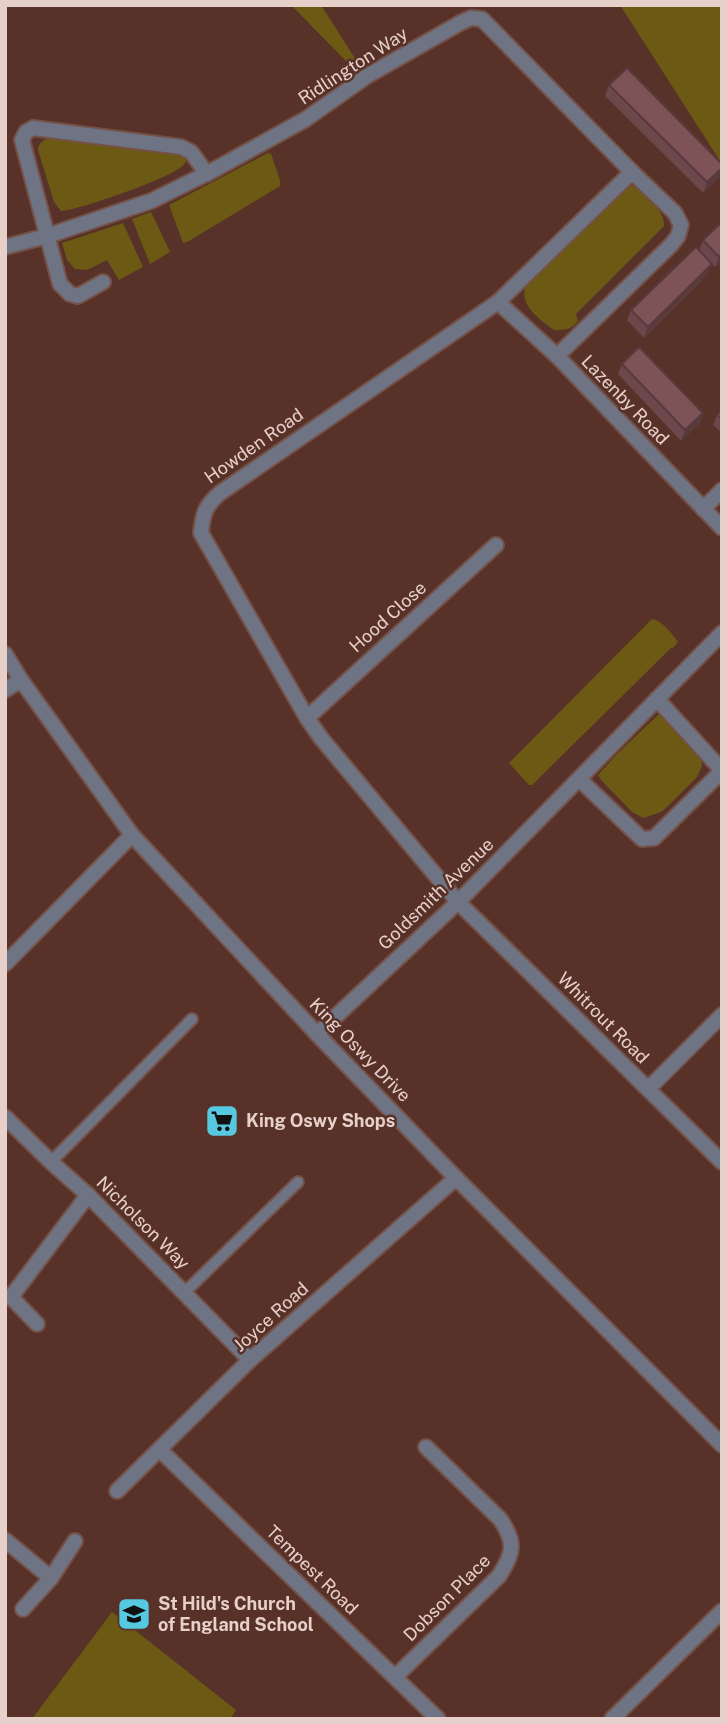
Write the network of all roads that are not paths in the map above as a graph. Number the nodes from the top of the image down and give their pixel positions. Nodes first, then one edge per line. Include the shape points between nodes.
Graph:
1 (632, 172) junction
2 (207, 174) junction
3 (47, 236) junction
4 (5, 247) edge
5 (103, 282) dead end
6 (498, 302) junction
7 (557, 356) junction
8 (722, 491) edge
9 (703, 509) junction
10 (722, 528) edge
11 (496, 545) dead end
12 (722, 634) edge
13 (5, 654) edge
14 (21, 680) junction
15 (5, 690) edge
16 (657, 699) junction
17 (307, 718) junction
18 (579, 779) junction
19 (132, 835) junction
20 (458, 902) junction
21 (5, 964) edge
22 (722, 1015) edge
23 (192, 1019) dead end
24 (317, 1034) junction
25 (648, 1089) junction
26 (5, 1117) edge
27 (51, 1162) junction
28 (722, 1162) edge
29 (456, 1178) junction
30 (298, 1182) dead end
31 (88, 1195) junction
32 (184, 1293) junction
33 (37, 1324) dead end
34 (250, 1360) junction
35 (722, 1445) edge
36 (426, 1447) dead end
37 (160, 1450) junction
38 (117, 1491) dead end
39 (5, 1540) edge
40 (75, 1541) dead end
41 (51, 1578) junction
42 (23, 1609) dead end
43 (722, 1611) edge
44 (396, 1676) junction
45 (438, 1719) edge
46 (612, 1719) edge

1 - 2 street, Ridlington Way via 482,19 471,18
1 - 6 street, Howden Road
1 - 7 street, Ridlington Way via 675,213 681,225 677,236
2 - 3 street, Ridlington Way via 151,201
2 - 3 street via 191,152 181,147 33,128 22,140
3 - 4 street, Ridlington Way
3 - 5 street via 60,284 70,294 78,296
6 - 7 street, Lazenby Road
6 - 17 street, Howden Road via 207,503 201,533 206,545
7 - 9 street, Lazenby Road
8 - 9 street
9 - 10 street, Lazenby Road
11 - 17 street, Hood Close
12 - 16 street, Goldsmith Avenue
13 - 14 street, King Oswy Drive
14 - 15 street
14 - 19 street, King Oswy Drive
16 - 18 street, Goldsmith Avenue
16 - 18 street via 719,767 718,775 654,838 642,839
17 - 20 street, Howden Road
18 - 20 street, Goldsmith Avenue
19 - 21 street
19 - 24 street, King Oswy Drive
20 - 24 street, Goldsmith Avenue
20 - 25 street, Whitrout Road
22 - 25 street
23 - 27 lane
24 - 29 street, King Oswy Drive
25 - 28 street, Whitrout Road
26 - 27 street, Nicholson Way
27 - 31 street, Nicholson Way
29 - 34 street, Joyce Road
29 - 35 street, King Oswy Drive
30 - 32 lane
31 - 32 street, Nicholson Way
31 - 33 street via 10,1297
32 - 34 street, Nicholson Way
34 - 37 street, Joyce Road
36 - 44 street, Dobson Place via 508,1531 510,1560
37 - 38 street, Joyce Road
37 - 44 street, Tempest Road
39 - 41 street
40 - 41 street
41 - 42 street
43 - 46 street
44 - 45 street, Tempest Road

